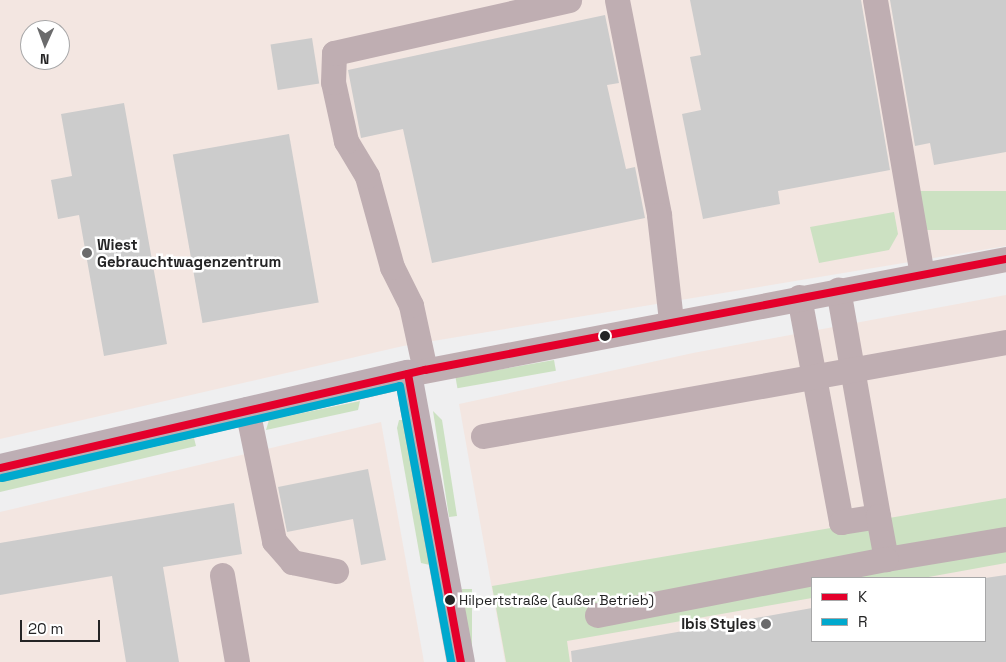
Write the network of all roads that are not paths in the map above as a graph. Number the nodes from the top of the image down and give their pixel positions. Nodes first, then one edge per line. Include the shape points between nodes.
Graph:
1 (569, 0) edge
2 (617, 0) edge
3 (875, 0) edge
4 (1006, 259) edge
5 (922, 274) junction
6 (838, 288) junction
7 (799, 296) junction
8 (671, 321) junction
9 (1006, 342) edge
10 (853, 370) junction
11 (416, 372) junction
12 (816, 377) junction
13 (247, 409) junction
14 (483, 436) dead end
15 (0, 468) edge
16 (878, 516) junction
17 (1006, 539) edge
18 (886, 559) junction
19 (336, 571) dead end
20 (222, 575) dead end
21 (597, 615) dead end
22 (237, 662) edge
23 (461, 662) edge

1 - 11 street via 334,53 333,82 346,140 367,176 392,267 411,305
2 - 8 street via 653,179
3 - 5 street
4 - 5 street
5 - 6 street
6 - 7 street
6 - 10 street
7 - 8 street
7 - 12 street
8 - 11 street
9 - 10 street
10 - 12 street
10 - 16 street
11 - 13 main road
11 - 23 main road
12 - 14 street
12 - 16 street via 841,522
13 - 15 main road
13 - 19 street via 274,541 292,562
16 - 18 street
17 - 18 street
18 - 21 street
20 - 22 street

